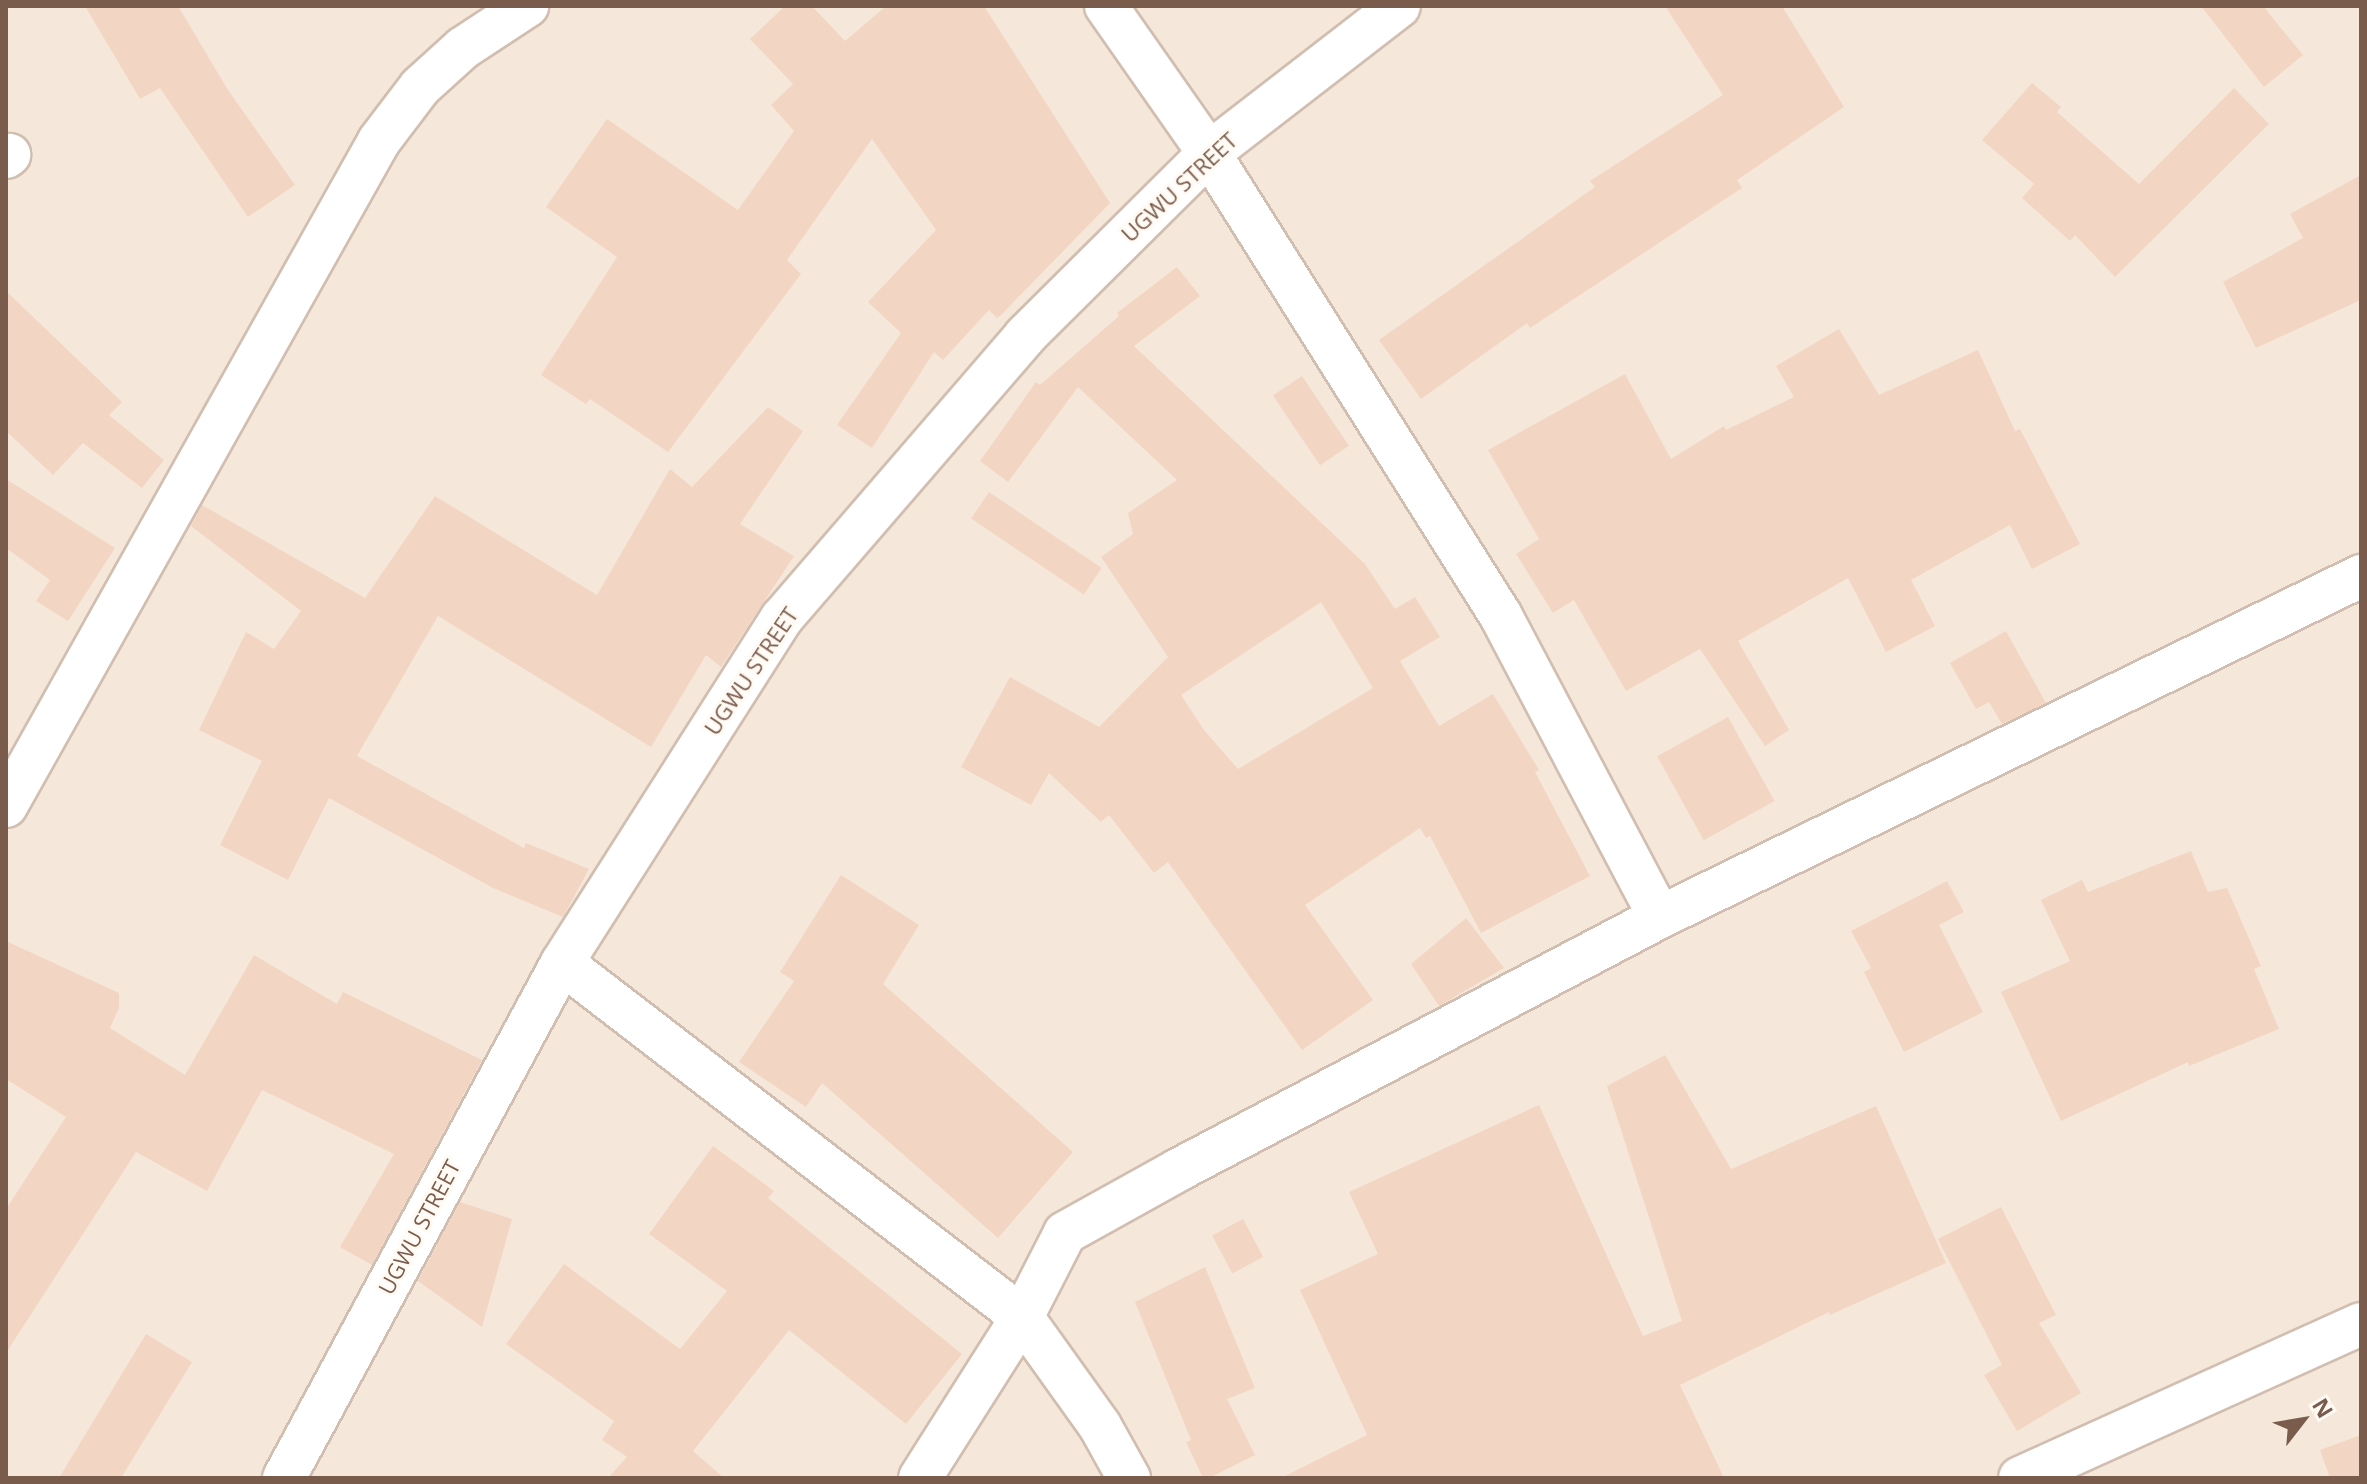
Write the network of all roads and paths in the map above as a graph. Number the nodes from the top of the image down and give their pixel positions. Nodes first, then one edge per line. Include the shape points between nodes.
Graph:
1 (527, 6) edge
2 (1106, 6) edge
3 (1399, 6) edge
4 (1209, 153) junction
5 (2361, 576) edge
6 (6, 806) edge
7 (1660, 917) junction
8 (562, 963) junction
9 (1022, 1317) junction
10 (2361, 1324) edge
11 (284, 1478) edge
12 (920, 1478) edge
13 (1129, 1478) edge
14 (2020, 1478) edge

1 - 6 street via 463,48 420,87 379,141
2 - 4 street
3 - 4 street, UGWU STREET
4 - 7 street via 1501,616
4 - 8 street, UGWU STREET via 1025,336 782,618
5 - 7 street
7 - 9 street via 1065,1233
8 - 9 street
8 - 11 street, UGWU STREET
9 - 12 street
9 - 13 street via 1100,1426
10 - 14 street

